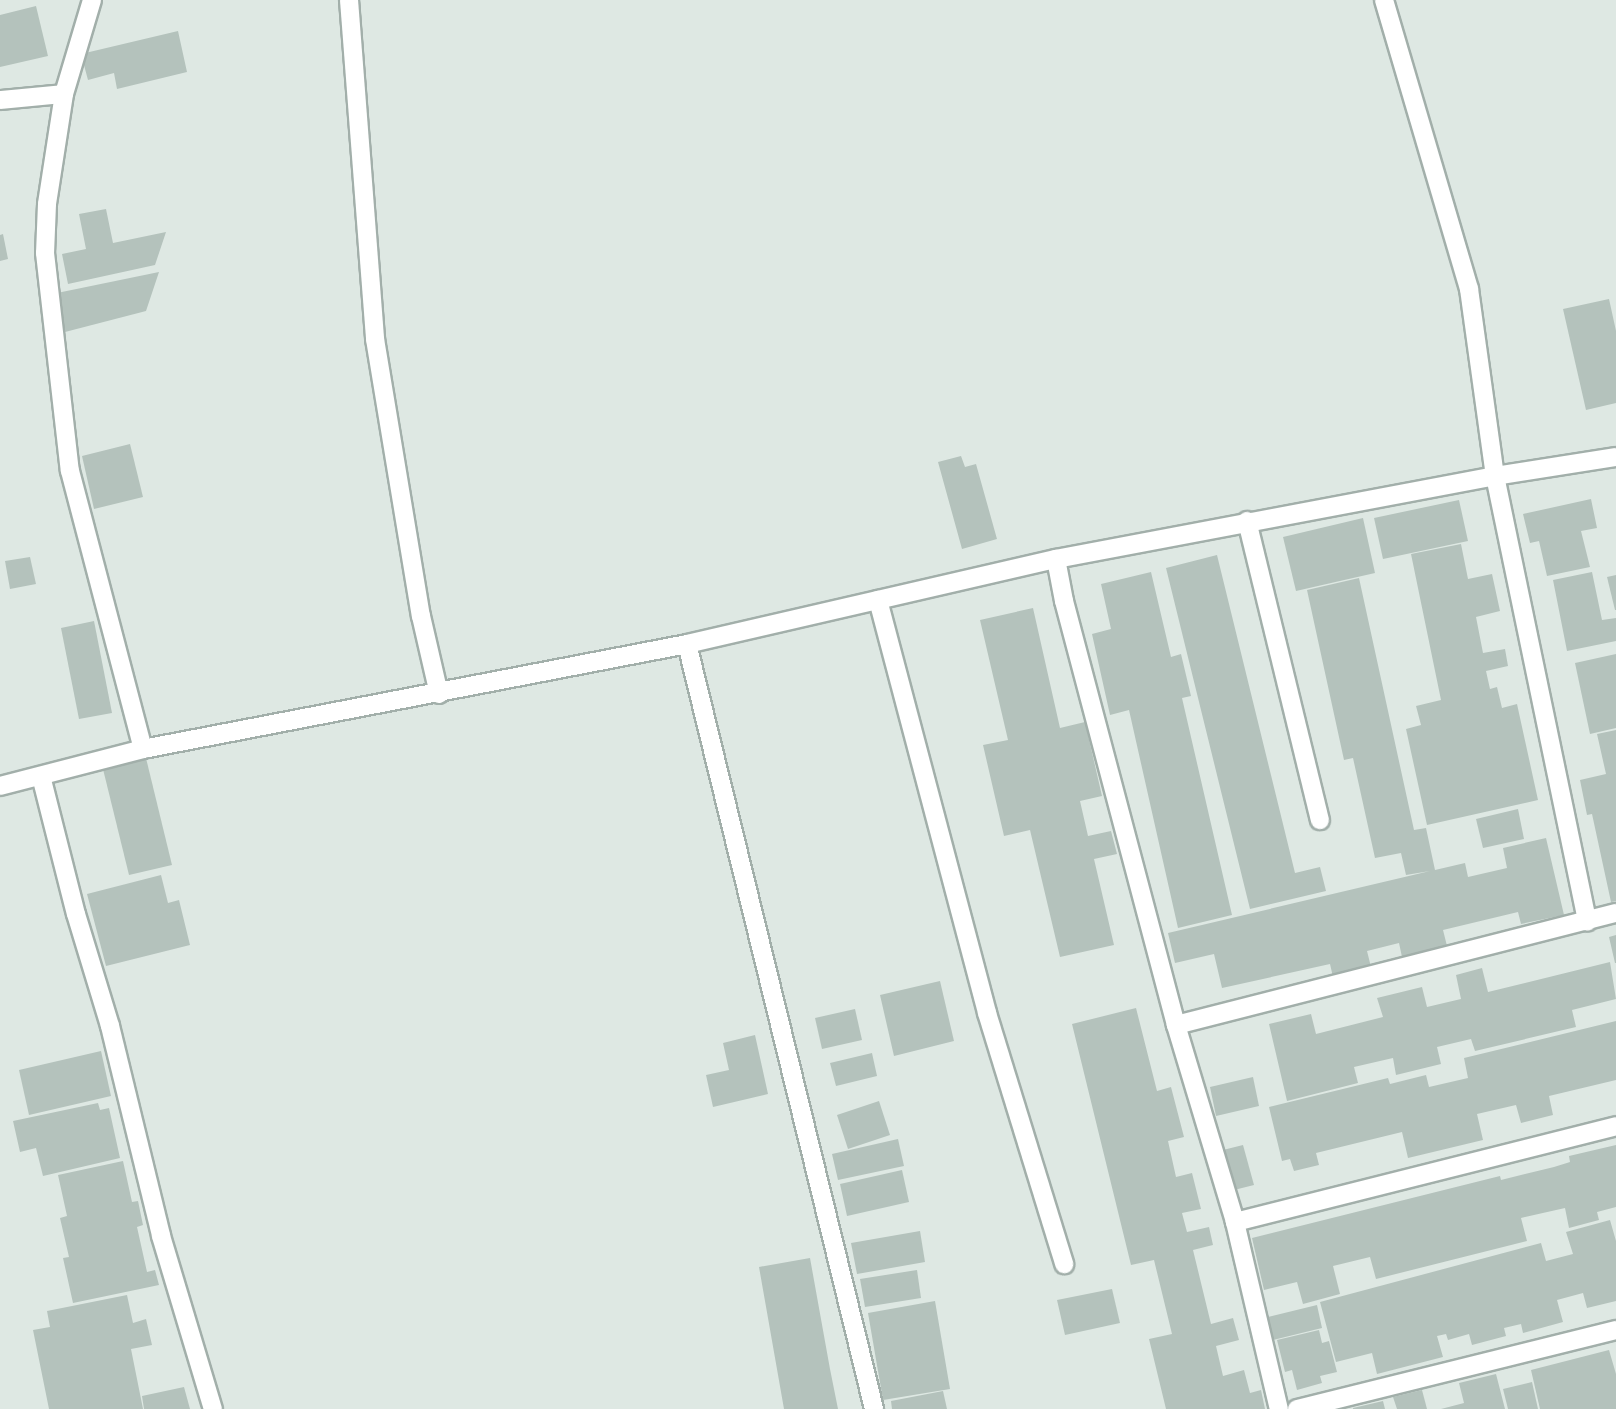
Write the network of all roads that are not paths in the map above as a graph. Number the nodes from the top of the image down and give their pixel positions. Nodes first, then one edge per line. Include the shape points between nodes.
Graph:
1 (92, 0) edge
2 (349, 0) edge
3 (1384, 0) edge
4 (64, 94) junction
5 (0, 100) edge
6 (1616, 457) edge
7 (1495, 476) junction
8 (1247, 521) junction
9 (1056, 559) junction
10 (878, 600) junction
11 (687, 644) junction
12 (439, 694) junction
13 (143, 749) junction
14 (41, 776) junction
15 (0, 786) edge
16 (1320, 820) dead end
17 (1616, 913) edge
18 (1587, 922) junction
19 (1176, 1025) junction
20 (1616, 1126) edge
21 (1235, 1222) junction
22 (1064, 1264) dead end
23 (1616, 1330) edge
24 (213, 1409) edge
25 (874, 1409) edge
26 (1279, 1409) edge
27 (1297, 1409) edge

1 - 4 street
2 - 12 street via 375,339 421,616
3 - 7 street via 1469,289
4 - 5 street
4 - 13 street via 47,204 45,254 70,471
6 - 7 street
7 - 8 street
7 - 18 street
8 - 9 street
8 - 16 street
9 - 10 street
9 - 19 street
10 - 11 street
10 - 22 street via 987,1013
11 - 12 street
11 - 25 street
12 - 13 street
13 - 14 street
14 - 15 street
14 - 24 street via 110,1026 161,1236
17 - 18 street
18 - 19 street
19 - 21 street
20 - 21 street
21 - 26 street
23 - 27 street

